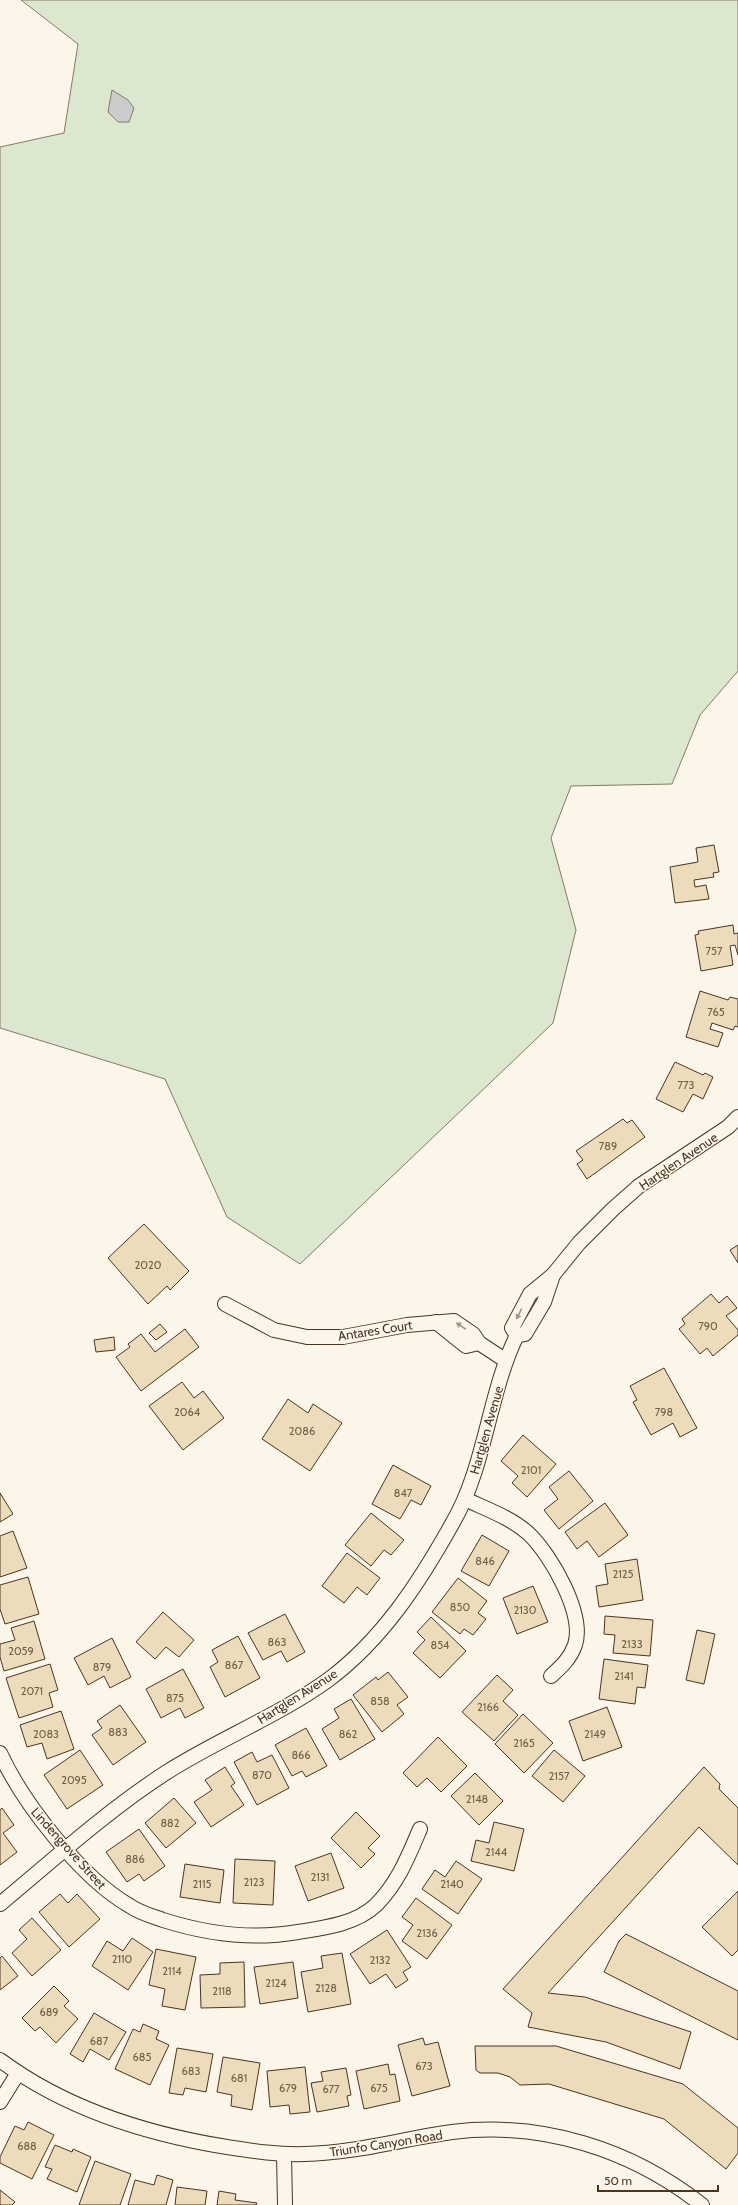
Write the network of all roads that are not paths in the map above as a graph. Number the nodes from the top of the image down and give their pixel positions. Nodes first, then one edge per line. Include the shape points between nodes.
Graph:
1 (738, 1117) edge
2 (225, 1304) dead end
3 (505, 1360) junction
4 (465, 1498) junction
5 (551, 1676) dead end
6 (0, 1753) edge
7 (420, 1829) dead end
8 (66, 1849) junction
9 (0, 1904) edge
10 (0, 2060) edge
11 (18, 2073) junction
12 (0, 2102) edge
13 (284, 2154) junction
14 (285, 2205) edge
15 (702, 2205) edge

1 - 3 street, Hartglen Avenue via 728,1127 639,1186 579,1243 553,1275 544,1302 525,1334 517,1335
2 - 3 street, Antares Court via 274,1330 307,1337 343,1338 407,1324 436,1322 466,1346 479,1343
3 - 4 street, Hartglen Avenue via 480,1456
4 - 5 street via 529,1534 559,1575 568,1592 574,1613 576,1644 570,1657
4 - 8 street, Hartglen Avenue via 453,1523 394,1615 344,1667 285,1706 167,1772
6 - 8 street, Lindengrove Street via 30,1806
7 - 8 street, Lindengrove Street via 398,1880 376,1906 359,1917 320,1928 259,1936 230,1936 203,1931 142,1912 114,1896
8 - 9 street, Hartglen Avenue
10 - 11 street, Triunfo Canyon Road
11 - 12 street
11 - 13 street, Triunfo Canyon Road via 60,2096 142,2129 189,2141
13 - 14 street
13 - 15 street, Triunfo Canyon Road via 349,2151 451,2132 514,2130 578,2141 612,2152 643,2166

